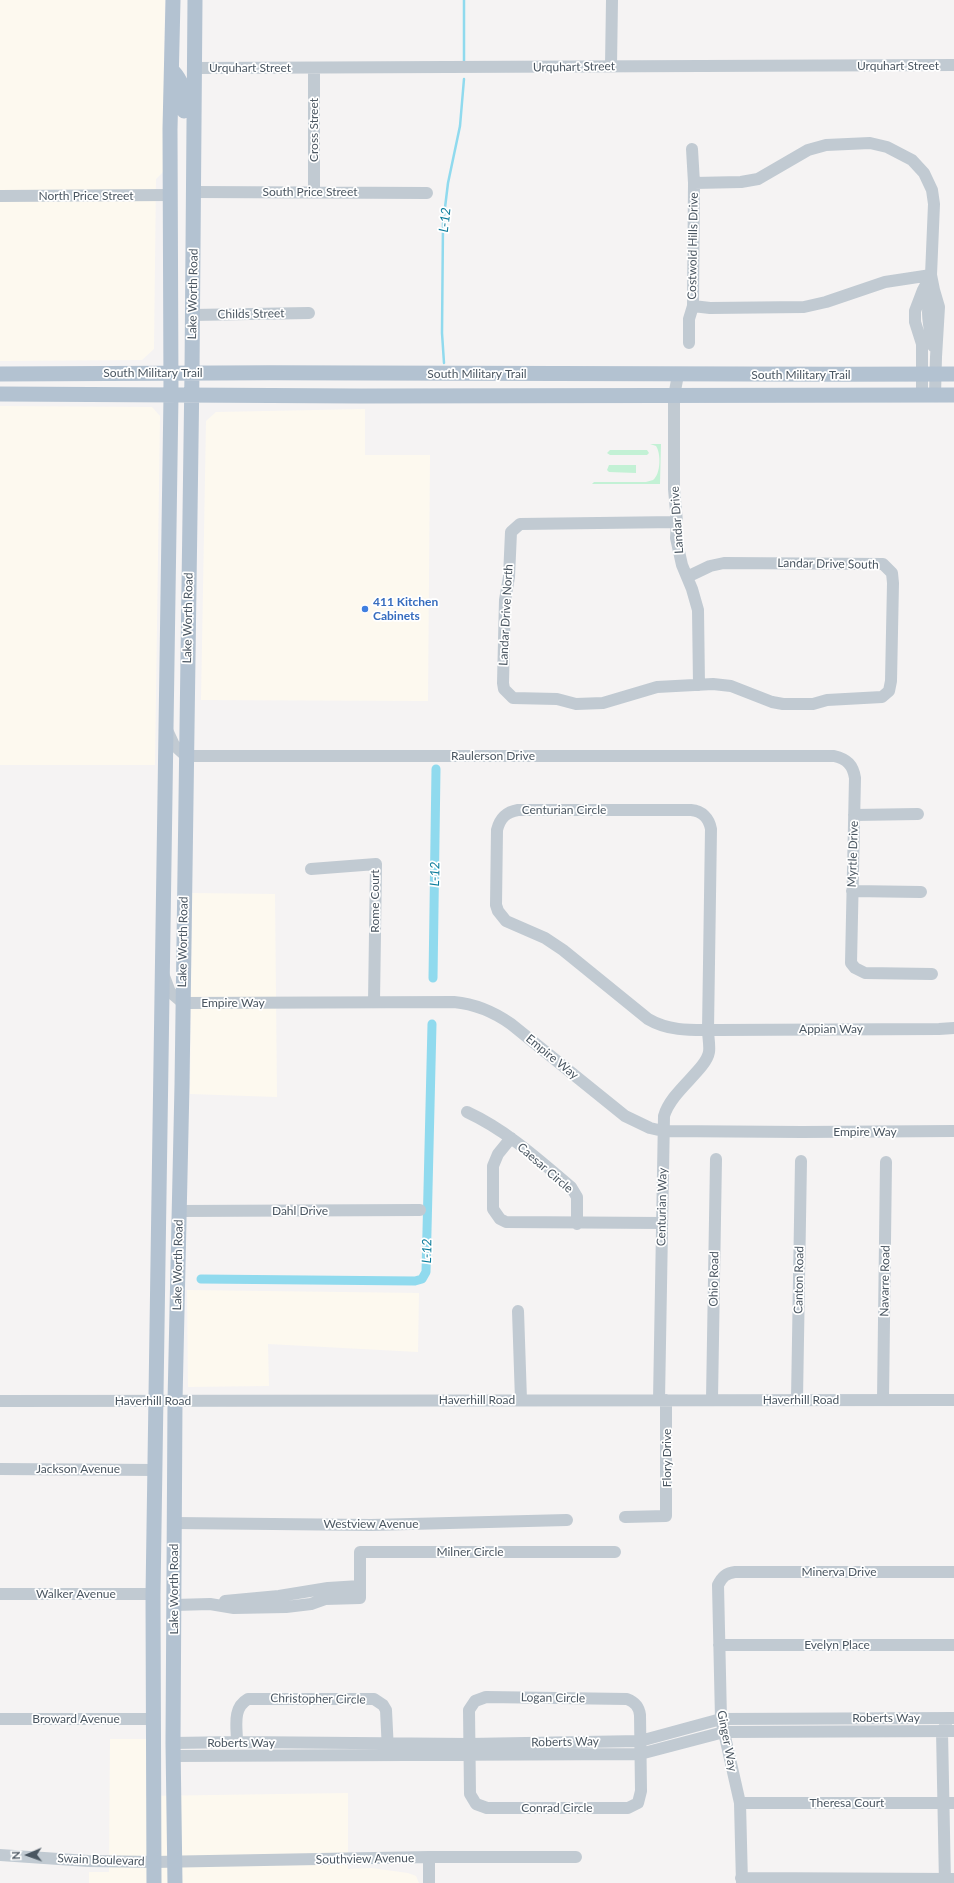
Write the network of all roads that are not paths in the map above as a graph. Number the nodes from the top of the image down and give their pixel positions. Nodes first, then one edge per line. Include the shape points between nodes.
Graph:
1 (172, 0) edge
2 (181, 0) edge
3 (195, 0) edge
4 (612, 0) edge
5 (194, 44) junction
6 (611, 66) junction
7 (954, 66) edge
8 (194, 68) junction
9 (314, 68) junction
10 (172, 70) junction
11 (692, 149) dead end
12 (194, 173) junction
13 (694, 183) junction
14 (194, 192) junction
15 (314, 192) junction
16 (427, 193) dead end
17 (171, 195) junction
18 (0, 196) edge
19 (931, 275) junction
20 (934, 290) junction
21 (924, 302) junction
22 (693, 306) junction
23 (310, 313) dead end
24 (192, 315) junction
25 (689, 343) dead end
26 (936, 357) junction
27 (171, 372) junction
28 (192, 372) junction
29 (0, 374) edge
30 (929, 374) junction
31 (954, 374) edge
32 (678, 375) junction
33 (0, 394) edge
34 (171, 395) junction
35 (191, 395) junction
36 (929, 395) junction
37 (954, 395) edge
38 (674, 396) junction
39 (677, 522) junction
40 (687, 578) junction
41 (699, 685) junction
42 (166, 729) junction
43 (186, 756) junction
44 (834, 756) joint
45 (854, 814) junction
46 (918, 814) dead end
47 (311, 869) dead end
48 (852, 891) junction
49 (921, 892) dead end
50 (162, 971) junction
51 (932, 974) dead end
52 (374, 1002) junction
53 (183, 1003) junction
54 (954, 1028) edge
55 (708, 1030) junction
56 (467, 1112) dead end
57 (663, 1131) junction
58 (954, 1131) edge
59 (511, 1138) junction
60 (716, 1159) dead end
61 (801, 1161) dead end
62 (886, 1162) dead end
63 (420, 1210) dead end
64 (179, 1211) junction
65 (662, 1223) junction
66 (577, 1224) junction
67 (518, 1311) dead end
68 (712, 1399) junction
69 (797, 1399) junction
70 (521, 1400) junction
71 (662, 1400) junction
72 (883, 1400) junction
73 (954, 1400) edge
74 (0, 1401) edge
75 (156, 1401) junction
76 (175, 1401) junction
77 (0, 1469) edge
78 (156, 1470) junction
79 (625, 1517) dead end
80 (567, 1520) dead end
81 (174, 1523) junction
82 (614, 1552) dead end
83 (954, 1572) edge
84 (724, 1575) joint
85 (0, 1594) edge
86 (153, 1594) junction
87 (174, 1605) junction
88 (174, 1637) junction
89 (719, 1645) junction
90 (954, 1645) edge
91 (0, 1719) edge
92 (152, 1719) junction
93 (721, 1719) junction
94 (951, 1725) edge
95 (724, 1732) junction
96 (640, 1741) junction
97 (237, 1742) junction
98 (388, 1743) junction
99 (469, 1749) junction
100 (173, 1750) junction
101 (640, 1754) junction
102 (388, 1756) junction
103 (740, 1803) junction
104 (949, 1803) edge
105 (0, 1855) edge
106 (576, 1857) dead end
107 (429, 1858) junction
108 (154, 1862) junction
109 (175, 1862) junction
110 (741, 1880) edge
111 (948, 1881) edge
112 (154, 1883) edge
113 (175, 1883) edge
114 (429, 1883) edge

1 - 10 main road, Lake Worth Road
2 - 5 main road via 181,31 185,38
3 - 5 main road, Lake Worth Road
4 - 6 street
5 - 8 main road, Lake Worth Road
6 - 7 street, Urquhart Street
6 - 9 street, Urquhart Street
8 - 9 street, Urquhart Street
8 - 12 main road, Lake Worth Road
9 - 15 street, Cross Street
10 - 12 main road via 180,78 183,86 185,152 187,166
10 - 17 main road, Lake Worth Road
11 - 13 street, Costwold Hills Drive
12 - 14 main road, Lake Worth Road
13 - 19 street via 758,179 808,150 826,145 870,143 887,147 912,160 924,173 932,190 934,204
13 - 22 street, Costwold Hills Drive
14 - 15 street, South Price Street
14 - 24 main road, Lake Worth Road
15 - 16 street, South Price Street
17 - 18 street, North Price Street
17 - 27 main road, Lake Worth Road
19 - 20 street
19 - 21 street
19 - 22 street via 885,282 804,307
20 - 21 street
20 - 26 street via 939,307
21 - 26 street
21 - 30 street via 915,311 915,322
22 - 25 street, Costwold Hills Drive
23 - 24 street, Childs Street
24 - 28 main road, Lake Worth Road
26 - 30 street
27 - 28 main road, South Military Trail
27 - 29 main road, South Military Trail
27 - 34 main road, Lake Worth Road
28 - 32 main road, South Military Trail
28 - 35 main road, Lake Worth Road
30 - 31 main road, South Military Trail
30 - 32 main road, South Military Trail
30 - 36 street
32 - 38 street, Landar Drive
33 - 34 main road, South Military Trail
34 - 35 main road, South Military Trail
34 - 42 main road, Lake Worth Road
35 - 38 main road, South Military Trail
35 - 43 main road, Lake Worth Road
36 - 37 main road, South Military Trail
36 - 38 main road, South Military Trail
38 - 39 street, Landar Drive via 674,489
39 - 40 street, Landar Drive via 678,552
39 - 41 street, Landar Drive North via 520,524 515,527 511,532 509,577 505,594 503,684 504,689 513,698 557,699 576,704 603,703 657,687
40 - 41 street, Landar Drive via 698,610
40 - 41 street, Landar Drive South via 717,564 878,563 892,573 891,681 889,691 882,697 827,700 813,704 783,704 731,686
42 - 43 street via 174,745
42 - 50 main road, Lake Worth Road
43 - 44 street, Raulerson Drive
43 - 53 main road, Lake Worth Road
44 - 45 street, Myrtle Drive via 847,761 854,771
45 - 46 street
45 - 48 street, Myrtle Drive
47 - 52 street, Rome Court via 376,864
48 - 49 street
48 - 51 street, Myrtle Drive via 851,963 854,968 866,973
50 - 53 street via 170,992
50 - 75 main road, Lake Worth Road
52 - 53 street, Empire Way
52 - 57 street, Empire Way via 454,1002 488,1010 512,1024 625,1116 637,1123
53 - 64 main road, Lake Worth Road
54 - 55 street, Appian Way
55 - 55 street, Centurian Circle via 711,829 707,818 702,813 690,810 518,810 506,814 497,830 496,906 502,917 563,950 654,1022 673,1029
55 - 57 street, Centurian Way via 708,1057 669,1104 664,1116
56 - 59 street, Caesar Circle
57 - 58 street, Empire Way
57 - 65 street, Centurian Way
59 - 66 street, Caesar Circle via 571,1187 577,1197
59 - 66 street, Caesar Circle via 498,1154 493,1166 492,1202 496,1214 513,1224
60 - 68 street, Ohio Road
61 - 69 street, Canton Road
62 - 72 street, Navarre Road
63 - 64 street, Dahl Drive
64 - 76 main road, Lake Worth Road
65 - 66 street, Caesar Circle
65 - 71 street, Centurian Way
67 - 70 street
68 - 69 street, Haverhill Road
68 - 71 street, Haverhill Road
69 - 72 street, Haverhill Road
70 - 71 street, Haverhill Road
70 - 76 street, Haverhill Road
71 - 79 street, Flory Drive via 666,1516
72 - 73 street, Haverhill Road
74 - 75 street, Haverhill Road
75 - 76 street, Haverhill Road
75 - 78 main road, Lake Worth Road
76 - 81 main road, Lake Worth Road
77 - 78 street, Jackson Avenue
78 - 86 main road, Lake Worth Road
80 - 81 street, Westview Avenue via 372,1525
81 - 87 main road, Lake Worth Road
82 - 87 street, Milner Circle via 360,1552 360,1592 311,1604 286,1607
83 - 84 street, Minerva Drive via 735,1572
84 - 89 street, Ginger Way via 718,1585
85 - 86 street, Walker Avenue
86 - 88 main road via 165,1612
86 - 92 main road, Lake Worth Road
87 - 88 main road, Lake Worth Road
88 - 100 main road, Lake Worth Road
89 - 90 street, Evelyn Place
89 - 93 street, Ginger Way
91 - 92 street, Broward Avenue
92 - 108 main road, Lake Worth Road
93 - 94 street, Roberts Way
93 - 95 street, Ginger Way
93 - 96 street, Roberts Way
94 - 95 street, Roberts Way
94 - 104 street
95 - 101 street, Roberts Way
95 - 103 street, Ginger Way
96 - 99 street, Roberts Way
96 - 99 street, Logan Circle via 639,1710 627,1699 486,1697 475,1701 469,1710
96 - 101 street, Conrad Circle
97 - 98 street, Roberts Way
97 - 98 street, Christopher Circle via 237,1711 243,1702 254,1698 374,1699 386,1710
97 - 100 street, Roberts Way
98 - 99 street, Roberts Way
98 - 102 street, Christopher Circle
99 - 101 street, Roberts Way
99 - 101 street, Conrad Circle via 470,1794 481,1807 628,1808 640,1798
99 - 102 street, Roberts Way
100 - 102 street, Roberts Way
100 - 109 main road, Lake Worth Road
103 - 104 street, Theresa Court
103 - 110 street, Ginger Way
104 - 111 street
105 - 108 street, Swain Boulevard
106 - 107 street, Southview Avenue
107 - 109 street, Southview Avenue
107 - 114 street
108 - 109 street, Southview Avenue
108 - 112 main road, Lake Worth Road
109 - 113 main road, Lake Worth Road
110 - 111 street

